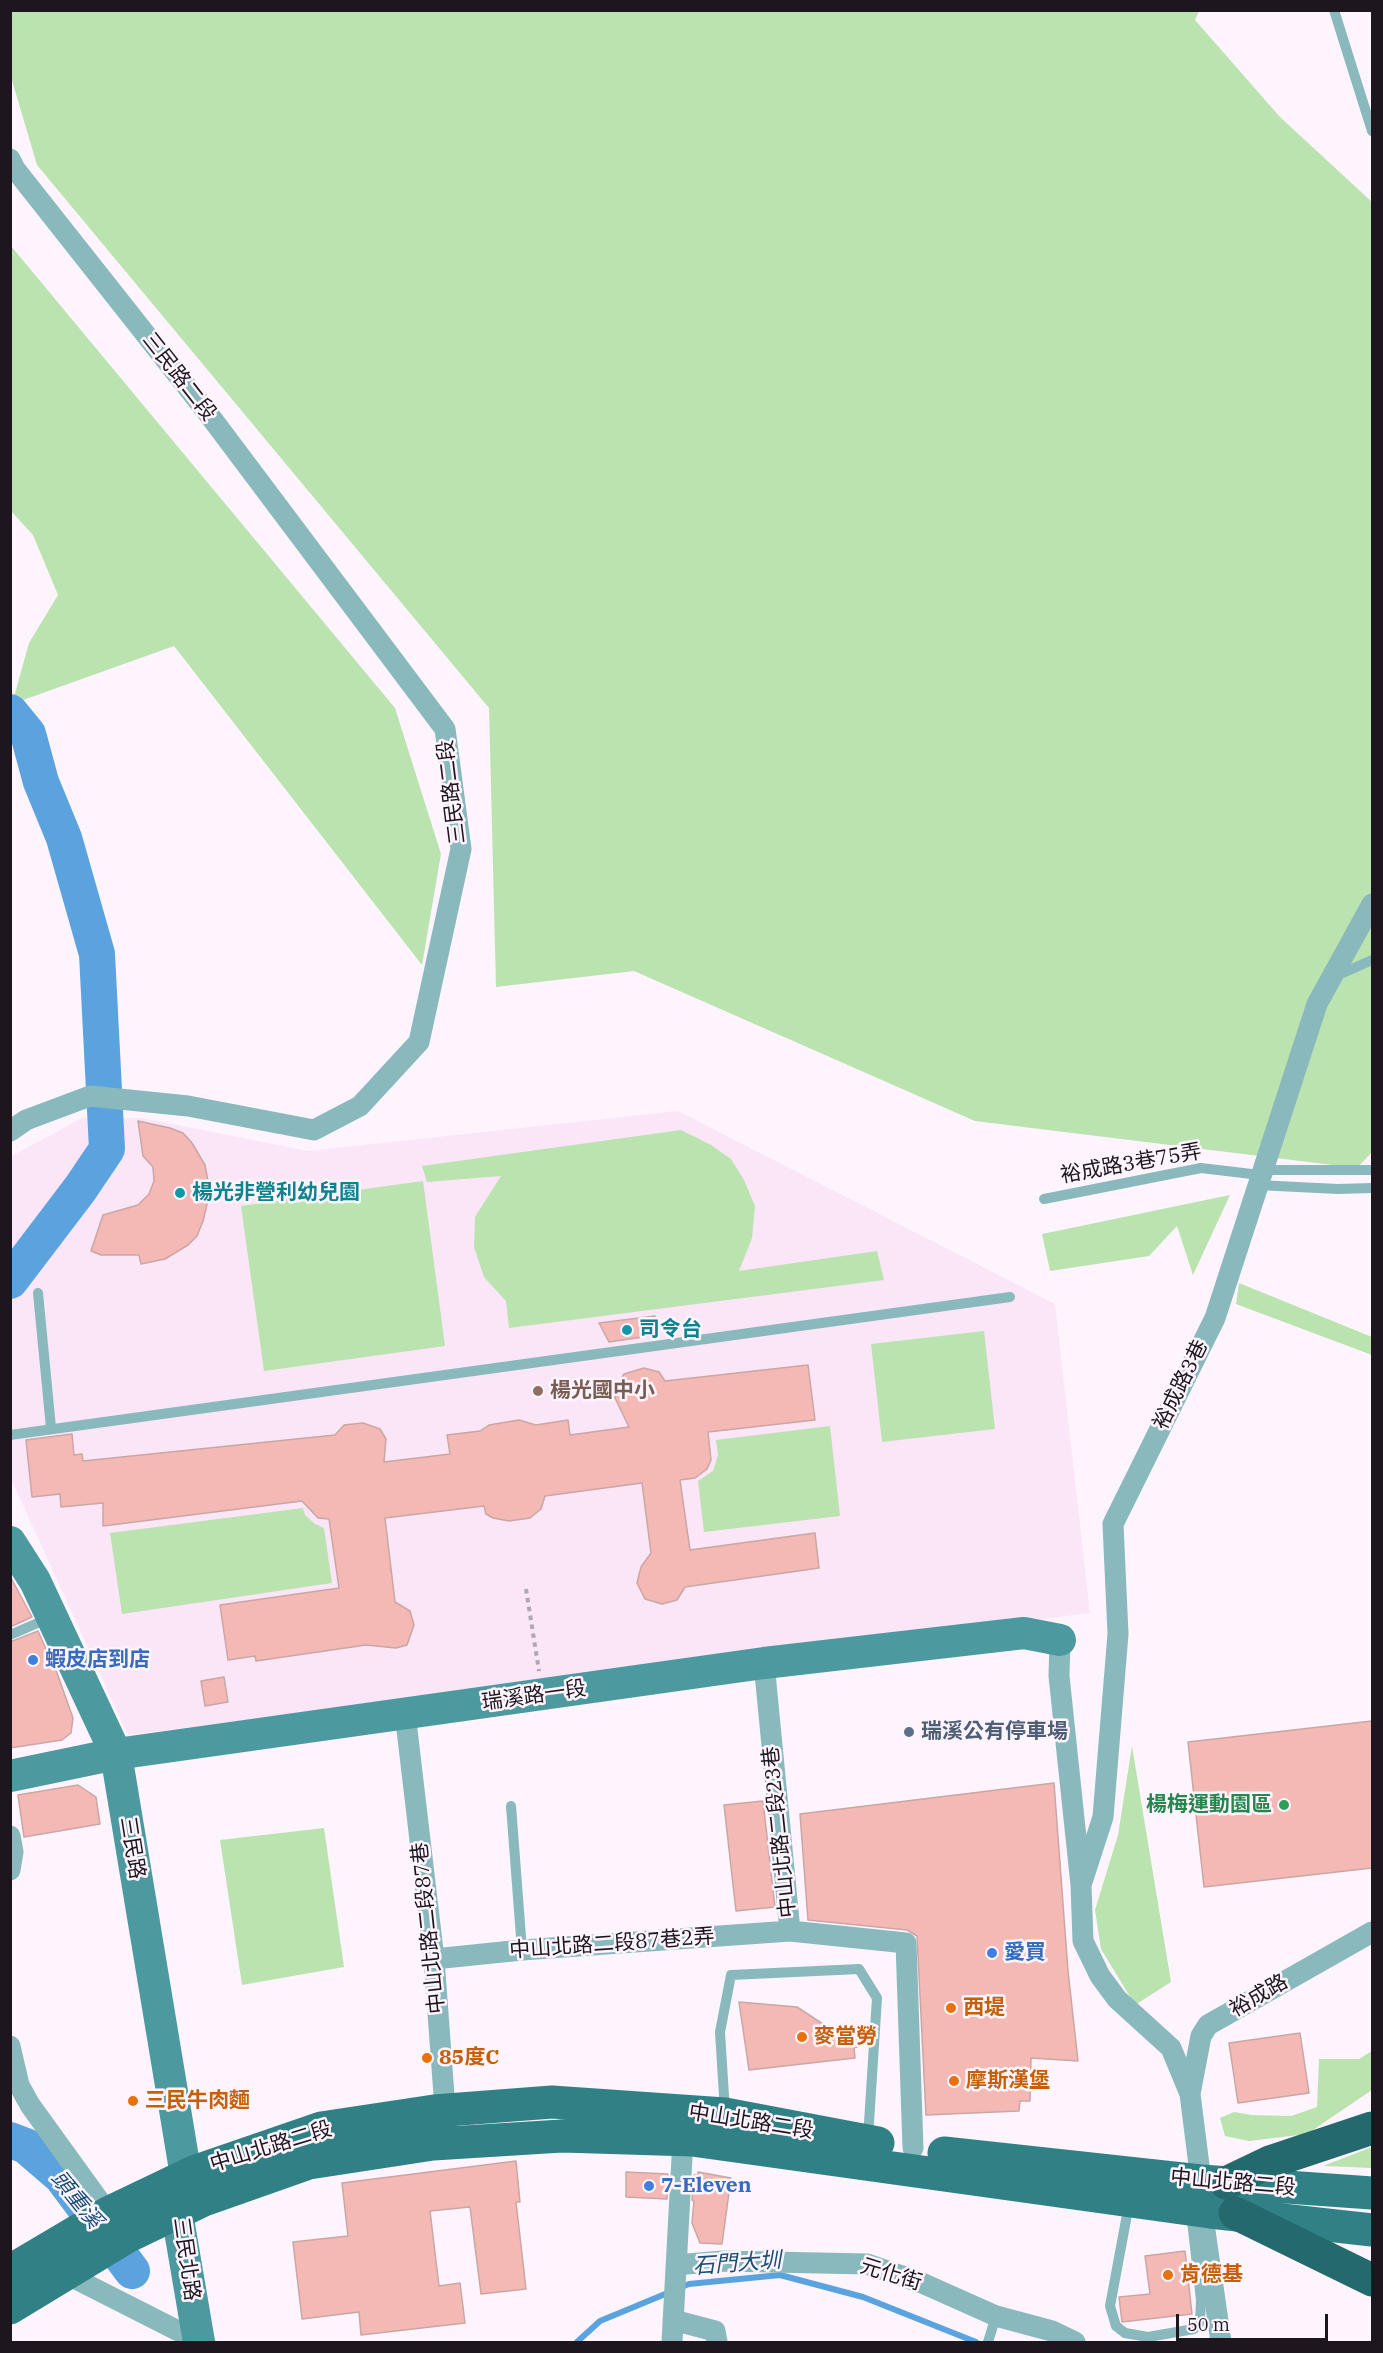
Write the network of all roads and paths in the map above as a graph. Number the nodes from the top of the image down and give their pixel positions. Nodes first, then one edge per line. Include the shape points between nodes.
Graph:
1 (1334, 10) edge
2 (1372, 131) edge
3 (10, 159) edge
4 (1372, 904) edge
5 (1372, 960) edge
6 (1331, 978) junction
7 (10, 1131) edge
8 (1372, 1170) edge
9 (1259, 1177) junction
10 (1372, 1188) edge
11 (1044, 1199) dead end
12 (38, 1293) dead end
13 (1010, 1297) dead end
14 (51, 1428) junction
15 (10, 1435) edge
16 (10, 1542) edge
17 (526, 1589) dead end
18 (52, 1616) junction
19 (10, 1635) edge
20 (1060, 1640) joint
21 (538, 1663) dead end
22 (764, 1663) junction
23 (405, 1713) junction
24 (116, 1754) junction
25 (10, 1776) edge
26 (511, 1806) dead end
27 (10, 1836) edge
28 (10, 1870) edge
29 (1081, 1885) junction
30 (790, 1931) junction
31 (1372, 1932) edge
32 (522, 1950) junction
33 (434, 1959) junction
34 (10, 2046) edge
35 (1190, 2094) junction
36 (445, 2110) junction
37 (725, 2114) junction
38 (1372, 2128) edge
39 (683, 2139) junction
40 (868, 2141) junction
41 (448, 2143) junction
42 (913, 2148) junction
43 (186, 2176) junction
44 (1372, 2193) edge
45 (1211, 2199) junction
46 (1130, 2200) junction
47 (177, 2213) junction
48 (118, 2225) junction
49 (1372, 2230) edge
50 (78, 2266) junction
51 (679, 2267) junction
52 (10, 2271) edge
53 (1372, 2280) edge
54 (10, 2308) edge
55 (673, 2316) junction
56 (992, 2330) edge
57 (716, 2337) edge
58 (1052, 2337) edge
59 (199, 2342) edge
60 (672, 2343) edge
61 (733, 2343) edge
62 (1075, 2343) edge
63 (1221, 2343) edge

1 - 2 lane
3 - 7 street, 三民路二段 via 207,412 445,729 460,849 420,1042 360,1106 314,1130 180,1105 90,1096 26,1120
4 - 6 street, 裕成路3巷
5 - 6 lane
6 - 9 street, 裕成路3巷 via 1317,1004
8 - 9 lane
9 - 10 lane via 1338,1189
9 - 11 lane, 裕成路3巷75弄 via 1201,1168
9 - 29 street, 裕成路3巷 via 1215,1318 1113,1524 1118,1634 1103,1817
12 - 14 lane
13 - 14 lane
14 - 15 lane
16 - 18 street, 三民路
17 - 21 path
18 - 19 lane
18 - 24 street, 三民路
20 - 22 street, 瑞溪路一段 via 1024,1633
20 - 29 street, 裕成路3巷 via 1059,1676
22 - 23 street, 瑞溪路一段
22 - 30 street, 中山北路二段23巷
23 - 24 street, 瑞溪路一段
23 - 33 street, 中山北路二段87巷
24 - 25 street, 瑞溪路一段
24 - 43 street, 三民路
26 - 32 lane
27 - 28 street
29 - 35 street, 裕成路3巷 via 1083,1941 1100,1976 1117,1999 1171,2048
30 - 32 street, 中山北路二段87巷2弄
30 - 42 street, 中山北路二段23巷 via 906,1943
31 - 35 street, 裕成路 via 1208,2025 1201,2036
32 - 33 street, 中山北路二段87巷2弄
33 - 36 street, 中山北路二段87巷
34 - 48 street via 19,2085 30,2105
35 - 45 street, 裕成路3巷
36 - 37 main road, 中山北路二段 via 552,2102
36 - 41 street, 中山北路二段87巷
36 - 43 main road, 中山北路二段 via 321,2128
37 - 40 main road, 中山北路二段
37 - 40 lane via 720,2032 731,1975 859,1969 877,1998
38 - 45 highway via 1270,2162
39 - 41 main road, 中山北路二段 via 562,2136
39 - 46 main road, 中山北路二段
39 - 51 street
40 - 42 main road, 中山北路二段
41 - 47 main road, 中山北路二段 via 309,2163
42 - 45 main road, 中山北路二段
43 - 47 street, 三民北路
43 - 48 main road, 中山北路二段
44 - 45 main road, 中山北路二段
45 - 46 main road, 中山北路二段
45 - 46 lane via 1200,2322 1194,2329 1148,2337 1125,2333 1116,2326 1110,2306
45 - 49 main road, 中山北路二段
45 - 53 highway
45 - 63 street, 裕成路3巷
47 - 48 main road, 中山北路二段
47 - 59 street, 三民北路
48 - 50 main road
48 - 52 main road via 79,2229
50 - 54 main road
50 - 59 street
51 - 55 street
51 - 56 street, 元化街 via 723,2260 867,2264 922,2283
55 - 57 street
55 - 60 street
56 - 58 street, 元化街
57 - 61 street via 726,2331
58 - 62 street, 元化街

